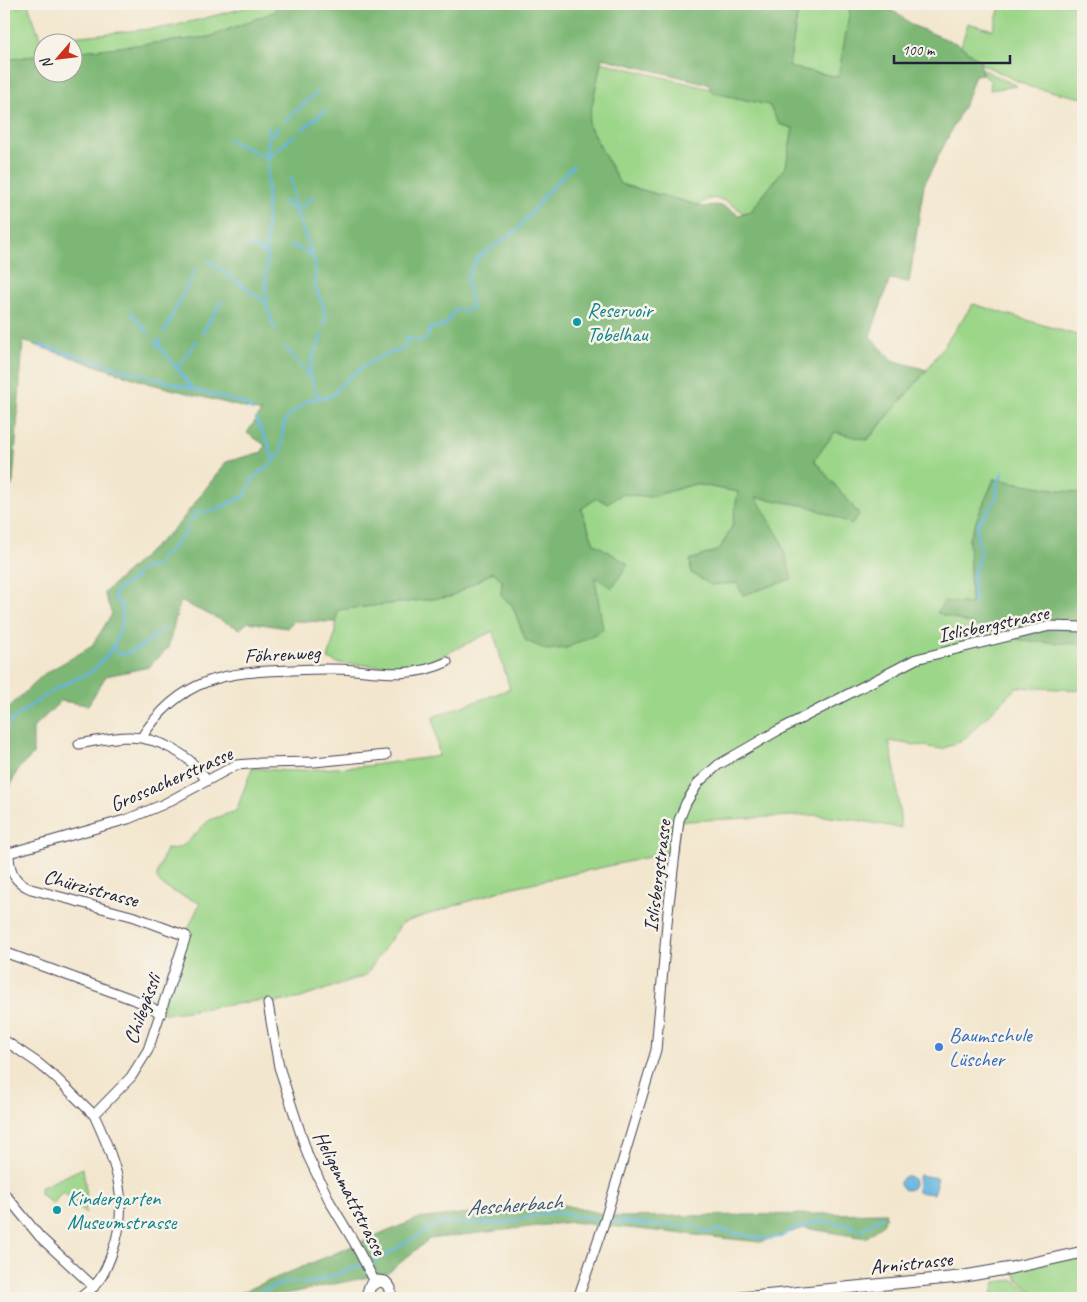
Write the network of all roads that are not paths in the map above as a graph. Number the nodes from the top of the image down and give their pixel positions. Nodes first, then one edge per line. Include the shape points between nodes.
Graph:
1 (1083, 627) edge
2 (447, 662) dead end
3 (141, 738) junction
4 (79, 744) dead end
5 (386, 755) dead end
6 (206, 780) junction
7 (6, 852) edge
8 (186, 936) joint
9 (4, 952) edge
10 (268, 1004) dead end
11 (161, 1014) junction
12 (4, 1040) edge
13 (94, 1115) junction
14 (4, 1193) edge
15 (1083, 1252) edge
16 (375, 1282) junction
17 (94, 1287) junction
18 (367, 1297) edge
19 (390, 1297) edge
20 (79, 1298) edge
21 (403, 1298) edge
22 (578, 1298) edge
23 (741, 1298) edge

1 - 22 street, Islisbergstrasse via 1050,626 916,659 769,736 718,765 699,782 679,820 656,1050 604,1224
2 - 3 street, Föhrenweg via 431,669 399,673 325,669 227,675 206,681 183,694 164,708
3 - 4 street
3 - 6 street via 158,742 184,756
5 - 6 street, Grossacherstrasse via 236,765
6 - 7 street, Grossacherstrasse via 164,804 128,819
7 - 8 street, Chürzistrasse via 9,866 22,885 135,917
8 - 11 street, Chilegässli
9 - 11 street via 148,1005
10 - 16 street, Heligenmattstrasse via 279,1067 308,1156
11 - 13 street, Chilegässli via 148,1050 135,1070
12 - 13 street via 55,1076
13 - 17 street via 116,1171 121,1206 116,1242 105,1272
14 - 17 street via 40,1237
15 - 23 street, Arnistrasse via 959,1277
16 - 18 street via 368,1289
16 - 19 street via 382,1281 388,1285
17 - 20 street
19 - 21 street

